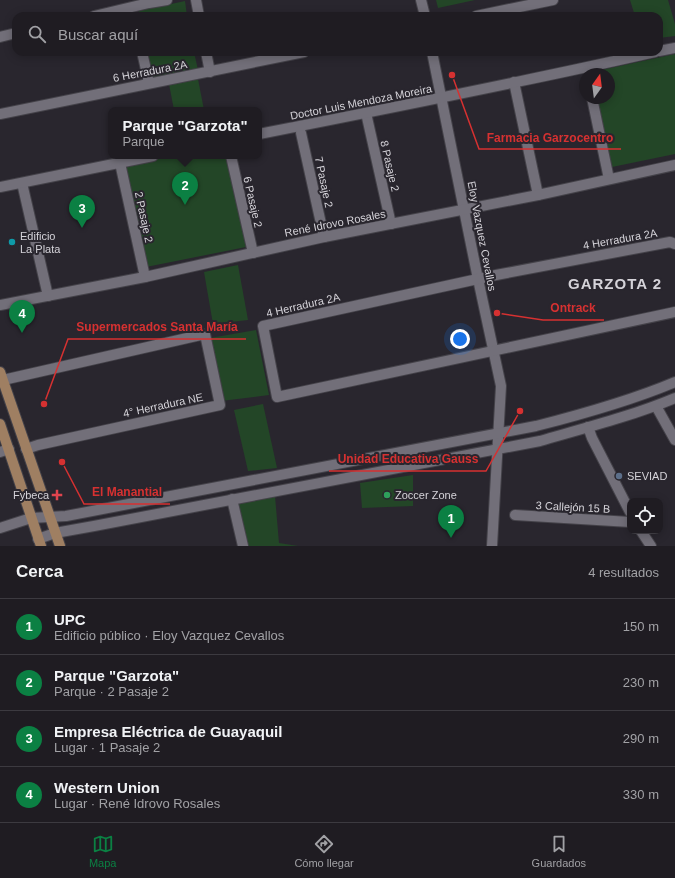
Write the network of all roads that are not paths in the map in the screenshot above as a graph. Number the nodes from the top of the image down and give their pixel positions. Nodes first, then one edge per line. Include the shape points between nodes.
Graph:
1 (166, 0) edge
2 (196, 0) edge
3 (421, 0) edge
4 (553, 0) edge
5 (133, 12) edge
6 (198, 12) edge
7 (424, 12) edge
8 (495, 12) edge
9 (12, 35) edge
10 (0, 37) edge
11 (675, 48) edge
12 (663, 50) edge
13 (143, 56) edge
14 (207, 56) edge
15 (285, 56) edge
16 (433, 56) edge
17 (640, 56) edge
18 (598, 68) edge
19 (210, 72) junction
20 (579, 72) edge
21 (514, 82) junction
22 (149, 83) junction
23 (441, 98) junction
24 (593, 104) edge
25 (366, 113) junction
26 (0, 114) edge
27 (262, 133) edge
28 (301, 133) dead end
29 (139, 159) edge
30 (232, 159) edge
31 (120, 163) junction
32 (675, 165) edge
33 (609, 179) junction
34 (22, 183) junction
35 (0, 187) edge
36 (538, 195) junction
37 (464, 210) junction
38 (391, 224) junction
39 (324, 237) junction
40 (675, 244) edge
41 (253, 253) junction
42 (145, 277) junction
43 (478, 279) junction
44 (48, 296) junction
45 (0, 305) edge
46 (675, 312) edge
47 (493, 352) junction
48 (1, 376) edge
49 (675, 382) edge
50 (675, 398) edge
51 (656, 406) junction
52 (0, 424) edge
53 (588, 427) junction
54 (497, 434) junction
55 (675, 440) edge
56 (26, 448) junction
57 (497, 449) junction
58 (4, 451) edge
59 (232, 499) junction
60 (627, 506) edge
61 (90, 511) junction
62 (515, 515) dead end
63 (50, 517) junction
64 (31, 518) junction
65 (627, 522) edge
66 (94, 526) junction
67 (0, 528) edge
68 (55, 533) junction
69 (643, 534) edge
70 (40, 542) edge
71 (60, 546) edge
72 (243, 546) edge
73 (492, 546) edge
74 (651, 546) edge

1 - 5 street via 149,3
2 - 6 street
3 - 7 street
4 - 8 street
9 - 10 street
11 - 12 street
13 - 22 street
14 - 19 street
15 - 19 street, 6 Herradura 2A
16 - 23 street, Eloy Vazquez Cevallos
17 - 18 street, Doctor Luis Mendoza Moreira
19 - 22 street, 6 Herradura 2A
20 - 21 street, Doctor Luis Mendoza Moreira
21 - 23 street, Doctor Luis Mendoza Moreira
21 - 36 street
22 - 26 street, 6 Herradura 2A
23 - 25 street, Doctor Luis Mendoza Moreira
23 - 37 street, Eloy Vazquez Cevallos
24 - 33 street
25 - 27 street, Doctor Luis Mendoza Moreira
25 - 38 street, 8 Pasaje 2
28 - 39 street, 7 Pasaje 2
29 - 31 street
30 - 41 street, 6 Pasaje 2
31 - 34 street
31 - 42 street, 2 Pasaje 2
32 - 33 street, René Idrovo Rosales
33 - 36 street, René Idrovo Rosales
34 - 35 street
34 - 44 street
36 - 37 street, René Idrovo Rosales
37 - 38 street, René Idrovo Rosales
37 - 43 street, Eloy Vazquez Cevallos
38 - 39 street, René Idrovo Rosales
39 - 41 street, René Idrovo Rosales
40 - 43 street, 4 Herradura 2A via 670,242
41 - 42 street, René Idrovo Rosales
42 - 44 street, René Idrovo Rosales
43 - 47 street, Eloy Vazquez Cevallos
43 - 47 street, 4 Herradura 2A via 263,326 277,397
44 - 45 street, René Idrovo Rosales
46 - 47 street, 4 Herradura 2A
47 - 54 street, Eloy Vazquez Cevallos via 501,386
48 - 56 main road
48 - 56 street, 4° Herradura NE via 205,334 220,405
49 - 54 street via 583,414
50 - 51 street
51 - 53 street
51 - 55 street
52 - 58 main road
53 - 57 street via 540,441
53 - 60 street
54 - 57 street, Eloy Vazquez Cevallos
54 - 61 street
56 - 63 main road
57 - 59 street
57 - 73 street, Eloy Vazquez Cevallos
58 - 64 main road
59 - 66 street
59 - 72 street
61 - 63 street
61 - 66 street
62 - 65 street, 3 Callejón 15 B
63 - 64 street
63 - 68 main road
64 - 67 street
64 - 70 main road
66 - 68 street
68 - 70 street
68 - 71 main road
69 - 74 street

